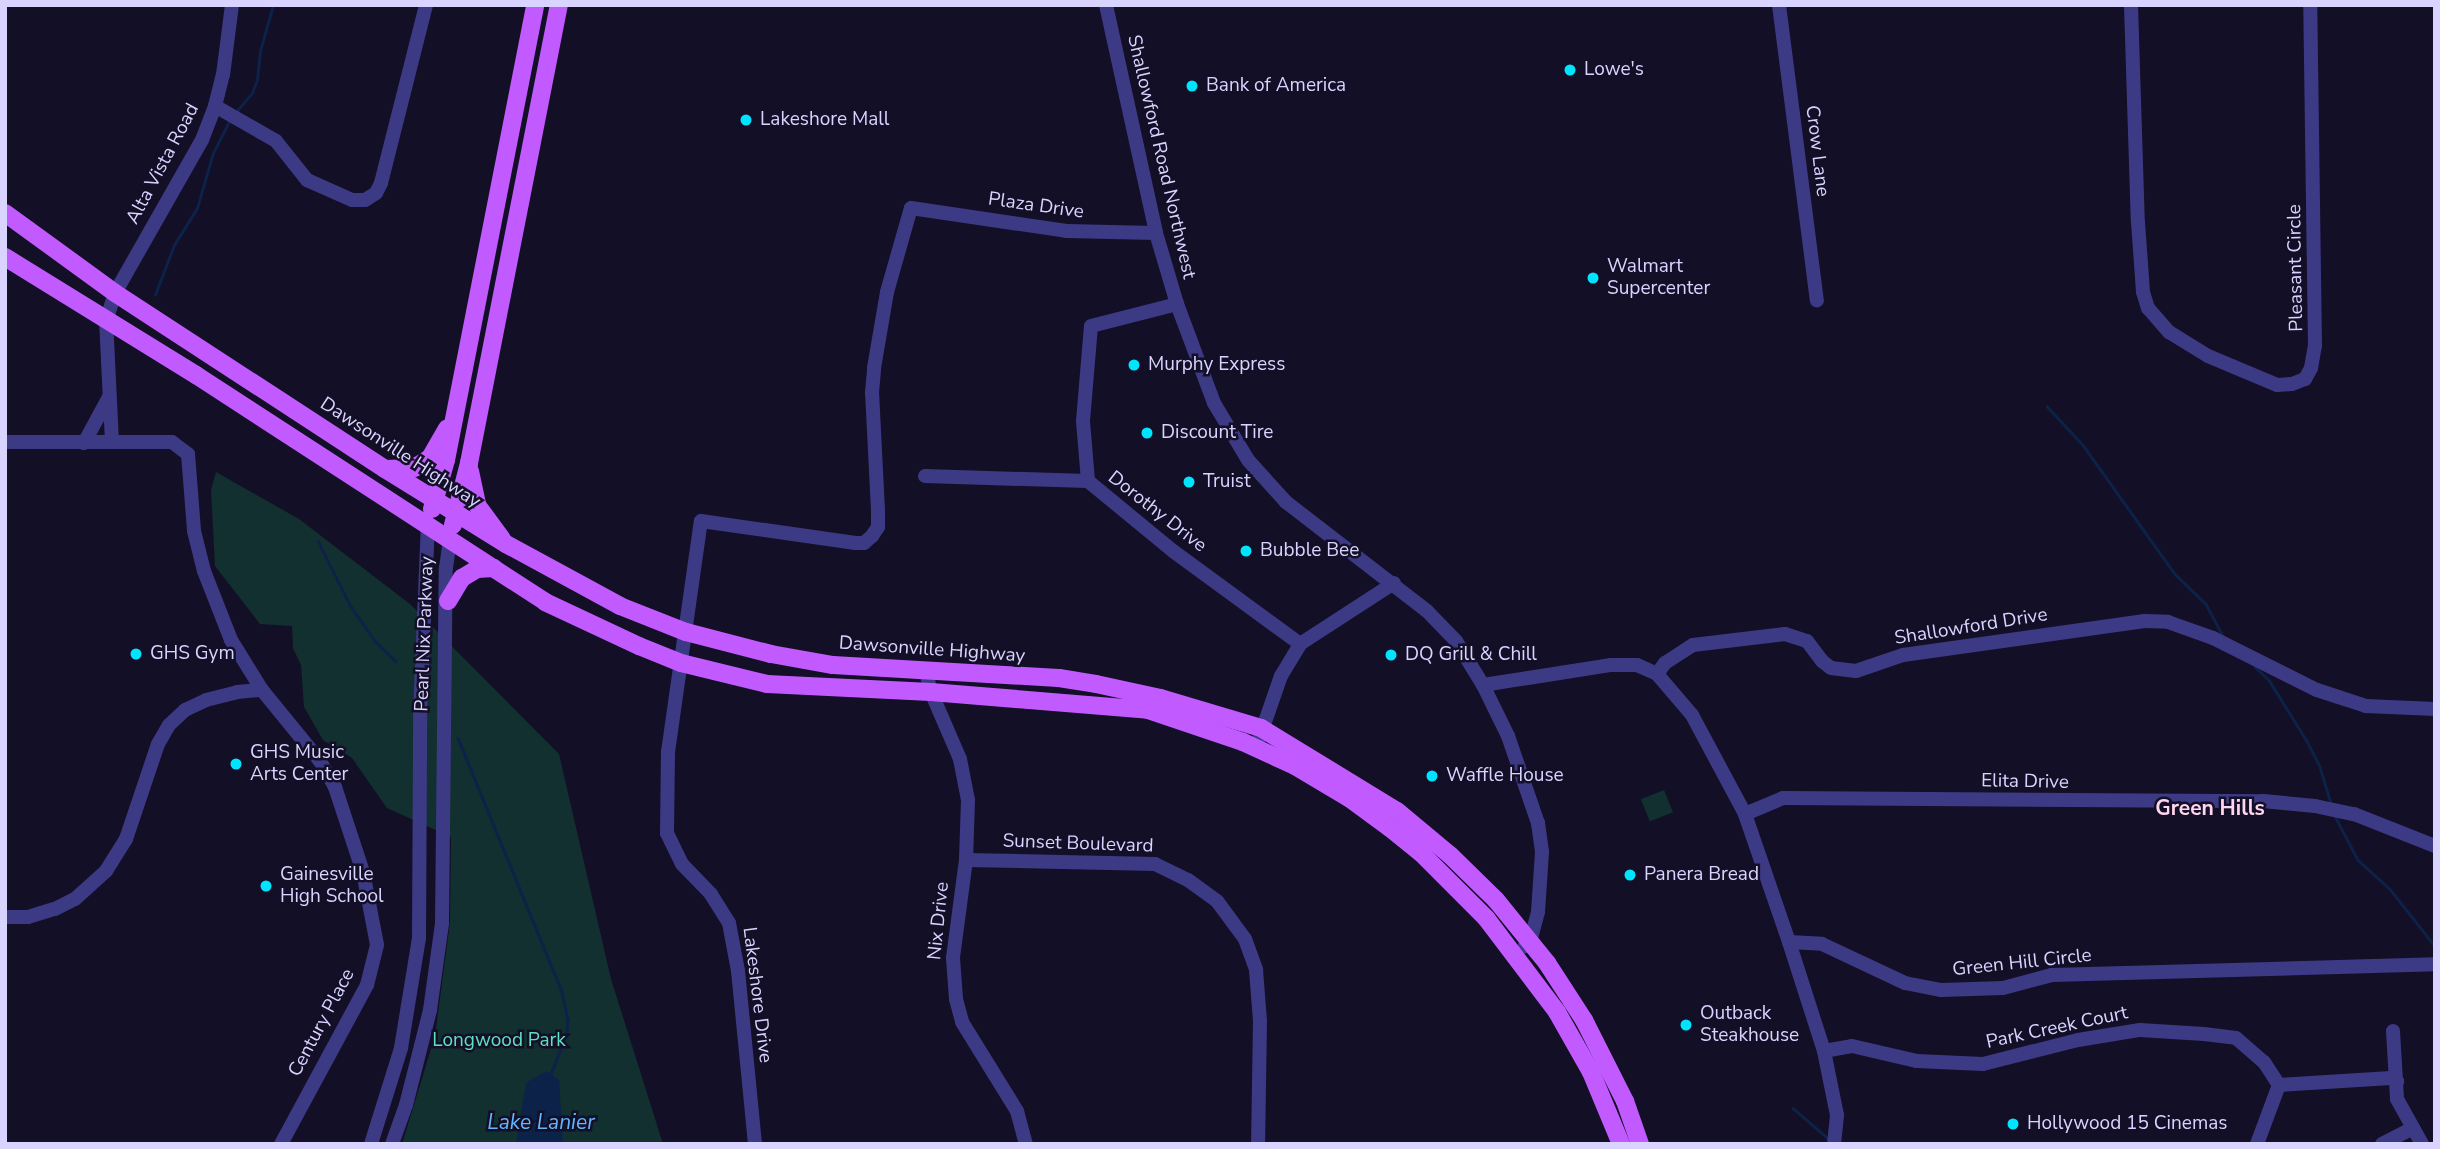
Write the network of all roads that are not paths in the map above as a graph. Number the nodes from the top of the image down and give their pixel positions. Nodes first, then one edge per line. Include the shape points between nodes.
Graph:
1 (232, 5) edge
2 (426, 5) edge
3 (535, 5) edge
4 (559, 5) edge
5 (1106, 5) edge
6 (1779, 5) edge
7 (2131, 5) edge
8 (2310, 5) edge
9 (215, 106) junction
10 (911, 208) joint
11 (5, 213) edge
12 (1156, 233) junction
13 (5, 257) edge
14 (115, 293) junction
15 (1816, 301) dead end
16 (1177, 304) junction
17 (106, 321) junction
18 (110, 396) junction
19 (454, 417) junction
20 (5, 442) edge
21 (112, 442) junction
22 (84, 443) junction
23 (469, 463) junction
24 (385, 469) junction
25 (925, 476) dead end
26 (1088, 481) junction
27 (434, 500) junction
28 (456, 514) junction
29 (428, 526) junction
30 (450, 539) junction
31 (506, 544) junction
32 (494, 568) junction
33 (1394, 583) junction
34 (448, 601) junction
35 (687, 632) junction
36 (1300, 644) junction
37 (681, 663) junction
38 (926, 672) junction
39 (1657, 674) junction
40 (1483, 685) junction
41 (262, 690) junction
42 (930, 692) junction
43 (2435, 709) edge
44 (1261, 728) junction
45 (1256, 747) junction
46 (1745, 814) junction
47 (2435, 846) edge
48 (966, 860) junction
49 (5, 917) edge
50 (1530, 941) junction
51 (1789, 942) junction
52 (1516, 955) junction
53 (2435, 964) edge
54 (2393, 1031) dead end
55 (1824, 1051) junction
56 (2397, 1081) junction
57 (2279, 1085) junction
58 (2413, 1128) junction
59 (281, 1144) edge
60 (371, 1144) edge
61 (392, 1144) edge
62 (755, 1144) edge
63 (1026, 1144) edge
64 (1258, 1144) edge
65 (1621, 1144) edge
66 (1640, 1144) edge
67 (1834, 1144) edge
68 (2257, 1144) edge
69 (2382, 1144) edge
70 (2423, 1144) edge

1 - 9 street, Alta Vista Road
2 - 9 street via 381,183 365,200 352,200 307,180 276,141
3 - 19 main road, Pearl Nix Parkway
4 - 23 main road, Pearl Nix Parkway
5 - 12 street, Shallowford Road Northwest
6 - 15 street, Crow Lane
7 - 8 street, Pleasant Circle via 2138,222 2148,308 2169,332 2208,356 2277,385 2305,379 2316,334
9 - 14 street, Alta Vista Road via 202,140
10 - 12 street, Plaza Drive via 1066,232
10 - 35 street, Lakeshore Drive via 887,292 874,368 878,527 864,543 855,543 701,522
11 - 14 main road, Dawsonville Highway
12 - 16 street, Shallowford Road Northwest
13 - 17 main road
14 - 17 street, Alta Vista Road
14 - 24 main road, Dawsonville Highway
16 - 26 street via 1091,326 1083,422
16 - 33 street, Shallowford Road Northwest via 1214,403 1248,460 1302,516
17 - 18 street
17 - 29 main road via 196,374
18 - 21 street
18 - 22 street
19 - 24 main road via 430,458 414,468
19 - 27 main road, Pearl Nix Parkway
20 - 22 street, Century Place
21 - 22 street, Century Place
21 - 41 street, Century Place via 172,442 188,454 194,531 204,571 231,640
23 - 28 main road, Pearl Nix Parkway
23 - 31 main road via 477,505
24 - 27 main road, Dawsonville Highway
25 - 26 street, Dorothy Drive
26 - 36 street, Dorothy Drive
27 - 28 main road, Dawsonville Highway
27 - 29 main road, Pearl Nix Parkway
28 - 30 main road, Pearl Nix Parkway
28 - 31 main road, Dawsonville Highway
29 - 30 main road
29 - 60 street, Pearl Nix Parkway via 420,713 419,938 401,1048
30 - 32 main road
30 - 34 street, Pearl Nix Parkway
31 - 35 main road, Dawsonville Highway via 595,595
32 - 34 main road via 477,569 462,578
32 - 37 main road via 580,620
33 - 36 street
33 - 40 street, Shallowford Road Northwest via 1456,641
34 - 61 street, Pearl Nix Parkway via 441,931 430,1010
35 - 37 street, Lakeshore Drive
35 - 38 main road, Dawsonville Highway via 833,665
36 - 44 street via 1287,663
37 - 42 main road via 766,684
37 - 62 street, Lakeshore Drive via 668,752 667,833 682,864 711,894 729,923
38 - 42 street, Nix Drive
38 - 44 main road, Dawsonville Highway via 1059,678 1110,686
39 - 40 street via 1637,665 1611,664
39 - 43 street, Shallowford Drive via 1665,663 1693,645 1785,634 1807,641 1831,668 1856,671 1903,655 2144,621 2168,622 2225,644 2317,690 2367,706
39 - 46 street via 1692,715
40 - 50 street, Shallowford Road Northwest via 1508,736 1538,823 1541,883
41 - 49 street via 206,700 185,710 158,744 126,839 106,871 75,899 55,909 28,917
41 - 59 street, Century Place via 320,761 335,787 377,932 368,985
42 - 45 main road via 1148,710
42 - 48 street, Nix Drive via 966,776
44 - 45 street
44 - 50 main road, Dawsonville Highway via 1397,811 1471,874
45 - 52 main road via 1349,798 1390,828 1452,882
46 - 47 street, Elita Drive via 1783,798 2263,801 2354,814
46 - 51 street
48 - 63 street, Nix Drive via 953,958 956,999 962,1022 1017,1111
48 - 64 street, Sunset Boulevard via 1155,864 1217,901 1245,939 1256,970
50 - 52 street
50 - 66 main road, Dawsonville Highway via 1584,1020 1625,1101
51 - 53 street, Green Hill Circle via 1822,944 1905,982 1941,990 2003,988 2052,975
51 - 55 street
52 - 65 main road via 1574,1041
54 - 56 street
55 - 57 street, Park Creek Court via 1852,1046 1917,1061 1983,1064 2140,1030 2204,1034 2236,1038 2264,1062
55 - 67 street via 1837,1115
56 - 57 street
56 - 58 street via 2398,1099
57 - 68 street
58 - 69 street
58 - 70 street

